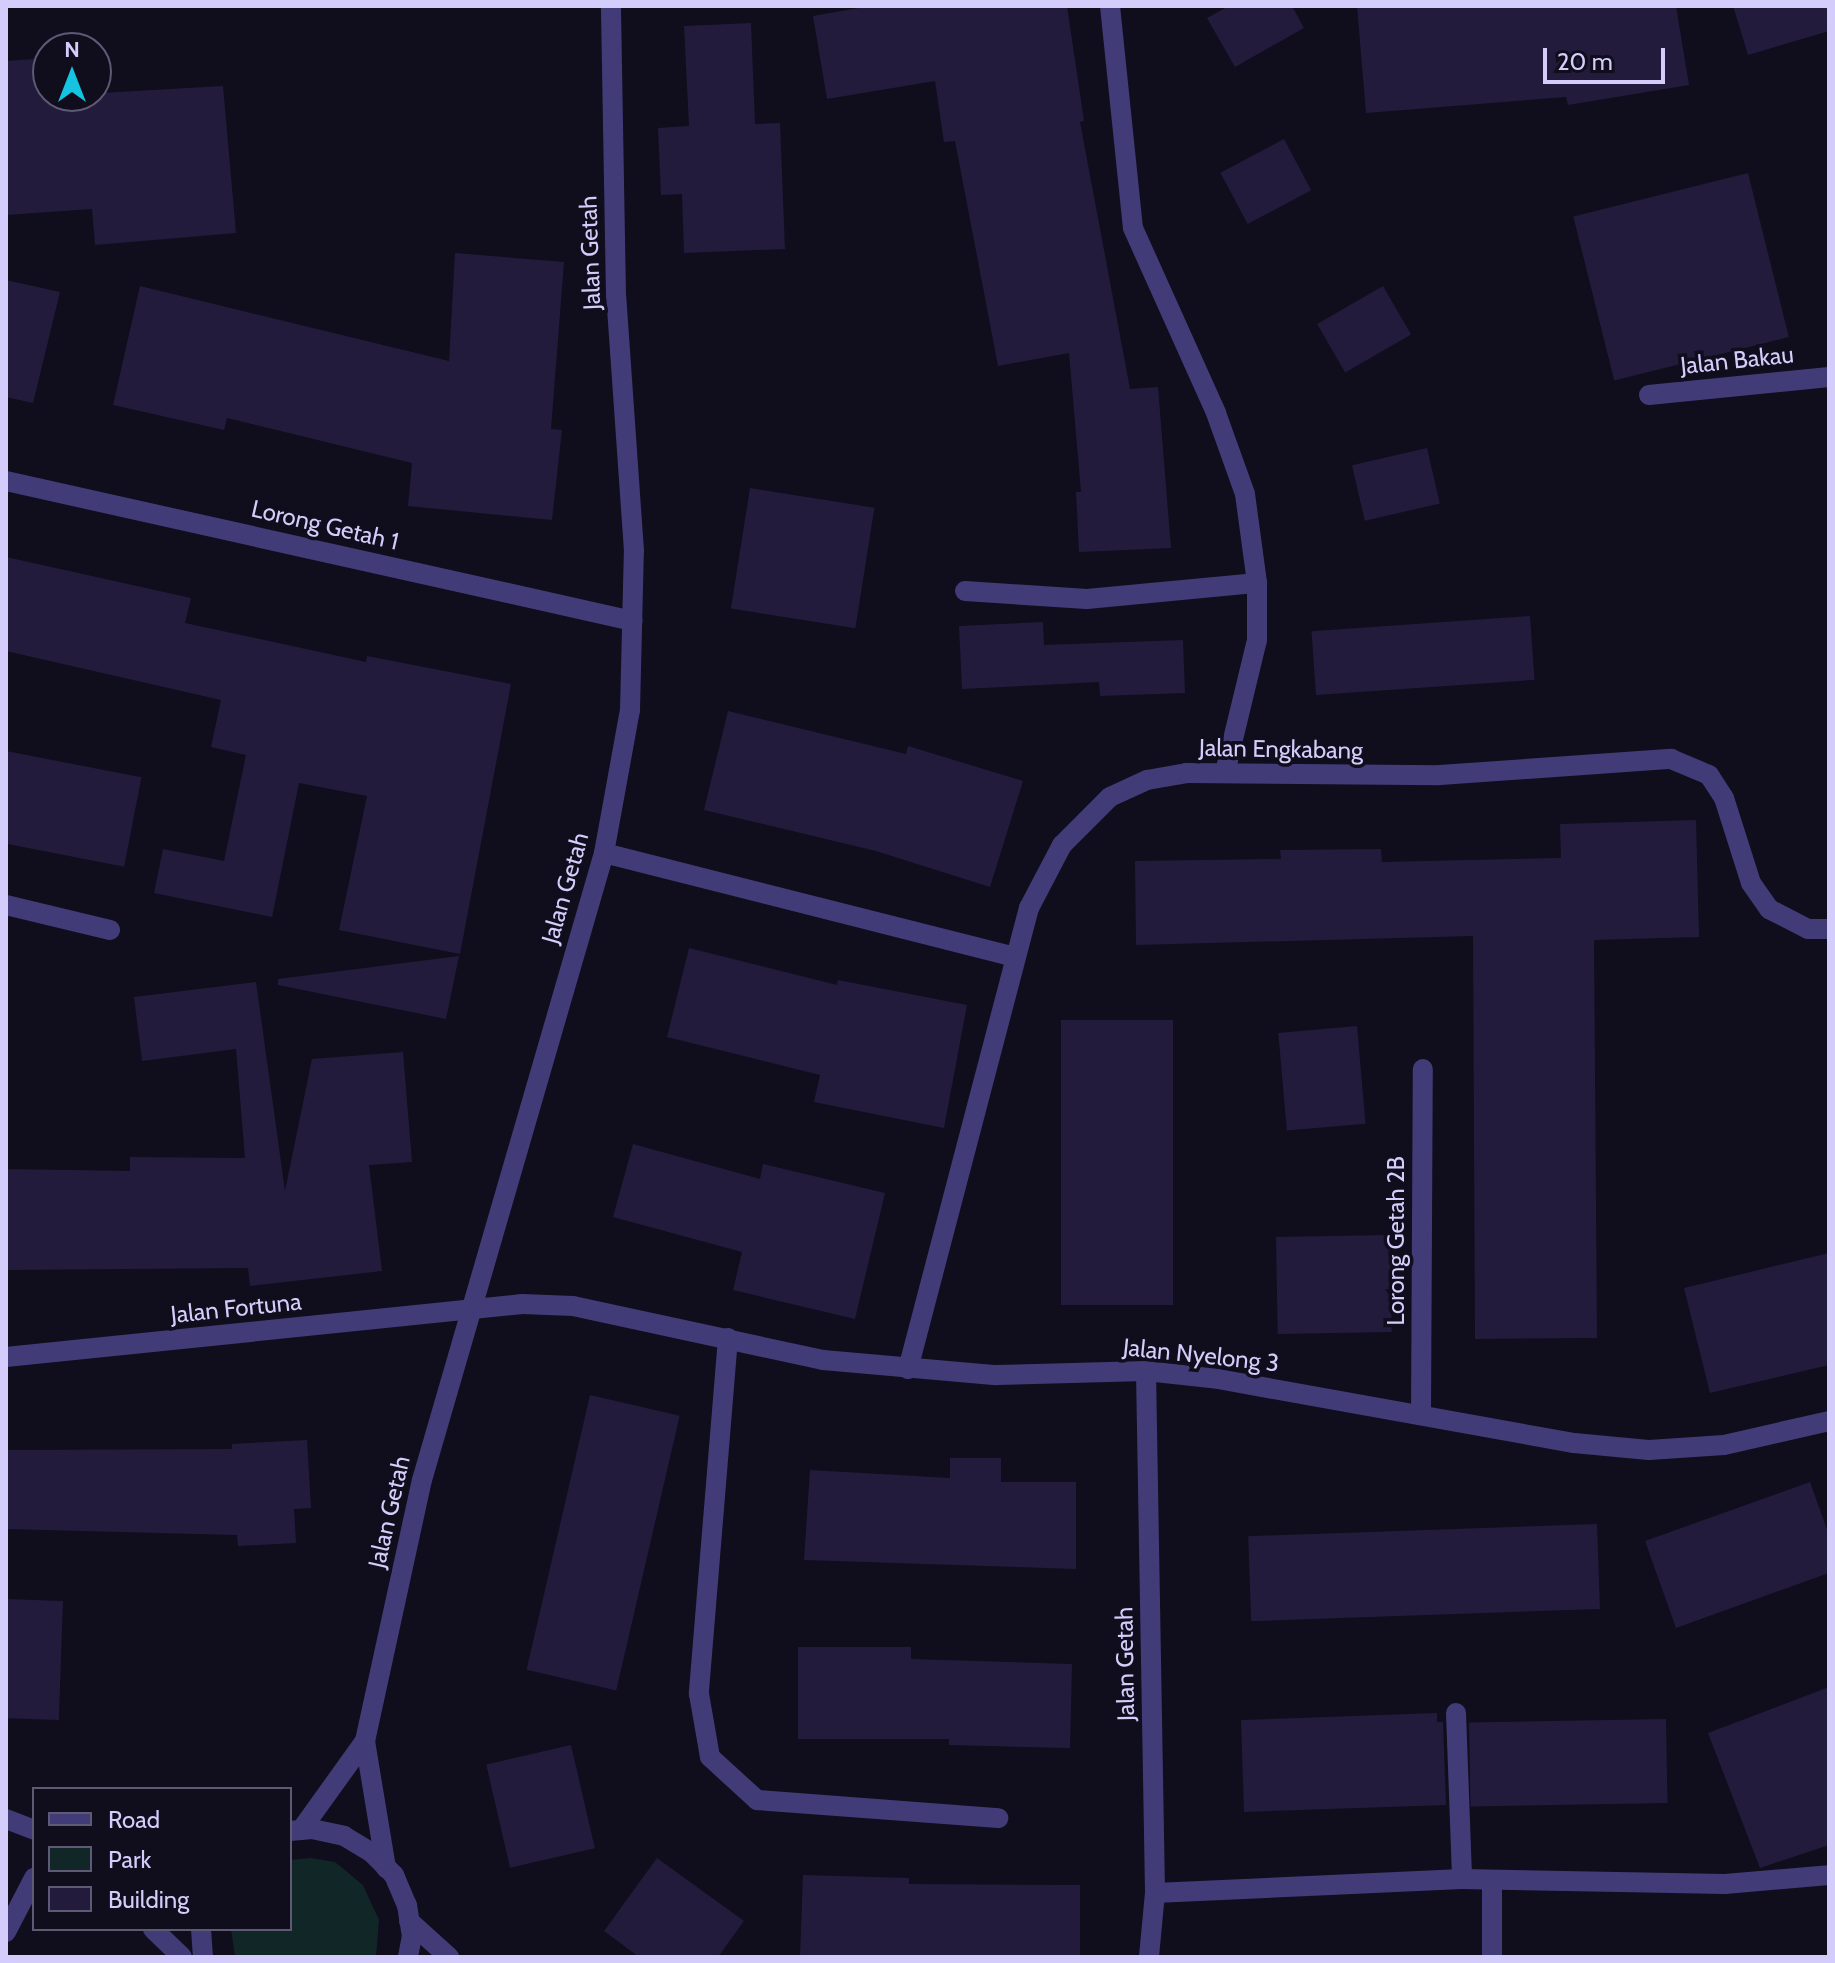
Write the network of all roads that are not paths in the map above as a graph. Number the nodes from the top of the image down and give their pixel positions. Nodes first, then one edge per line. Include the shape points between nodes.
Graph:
1 (1110, 6) edge
2 (608, 12) edge
3 (1829, 377) edge
4 (1649, 395) dead end
5 (6, 481) edge
6 (1257, 583) junction
7 (965, 591) dead end
8 (633, 621) junction
9 (1225, 772) junction
10 (604, 853) junction
11 (6, 905) edge
12 (1829, 929) edge
13 (110, 930) dead end
14 (1014, 957) junction
15 (1423, 1069) dead end
16 (470, 1311) junction
17 (728, 1338) junction
18 (6, 1357) edge
19 (908, 1369) junction
20 (1146, 1371) junction
21 (1421, 1413) junction
22 (1829, 1421) edge
23 (1456, 1713) dead end
24 (365, 1741) junction
25 (998, 1818) dead end
26 (6, 1819) edge
27 (32, 1829) edge
28 (296, 1831) edge
29 (386, 1868) junction
30 (1829, 1875) edge
31 (1462, 1879) junction
32 (1492, 1880) junction
33 (32, 1882) edge
34 (1155, 1893) junction
35 (409, 1921) junction
36 (155, 1931) edge
37 (201, 1931) edge
38 (6, 1932) edge
39 (182, 1957) edge
40 (203, 1957) edge
41 (408, 1957) edge
42 (449, 1957) edge
43 (1149, 1957) edge
44 (1492, 1957) edge

1 - 6 street via 1133,228 1216,413 1245,494
2 - 8 street, Jalan Getah
3 - 4 street, Jalan Bakau
5 - 8 street, Lorong Getah 1
6 - 7 street via 1087,599
6 - 9 street via 1257,640
8 - 10 street, Jalan Getah via 630,710
9 - 12 street, Jalan Engkabang via 1440,775 1671,759 1709,775 1724,798 1751,883 1769,909 1808,929
9 - 14 street, Jalan Engkabang via 1147,780 1110,797 1062,845 1029,908
10 - 14 street
10 - 16 street, Jalan Getah
11 - 13 street
14 - 19 street, Jalan Engkabang
15 - 21 street, Lorong Getah 2B
16 - 17 street, Jalan Nyelong 3 via 522,1304 573,1306
16 - 18 street, Jalan Fortuna
16 - 24 street, Jalan Getah via 422,1480
17 - 19 street, Jalan Nyelong 3 via 823,1360
17 - 25 street via 699,1694 710,1757 757,1800
19 - 20 street, Jalan Nyelong 3 via 996,1375
20 - 21 street, Jalan Nyelong 3
20 - 34 street, Jalan Getah
21 - 22 street, Jalan Nyelong 3 via 1574,1443 1649,1450 1724,1445
23 - 31 street
24 - 28 street
24 - 29 street
26 - 27 street
28 - 29 street via 344,1836
29 - 35 street via 407,1905
30 - 32 street via 1725,1884
31 - 32 street
31 - 34 street
32 - 44 street
33 - 38 street
34 - 43 street, Jalan Getah
35 - 41 street
35 - 42 street
36 - 39 street
37 - 40 street

